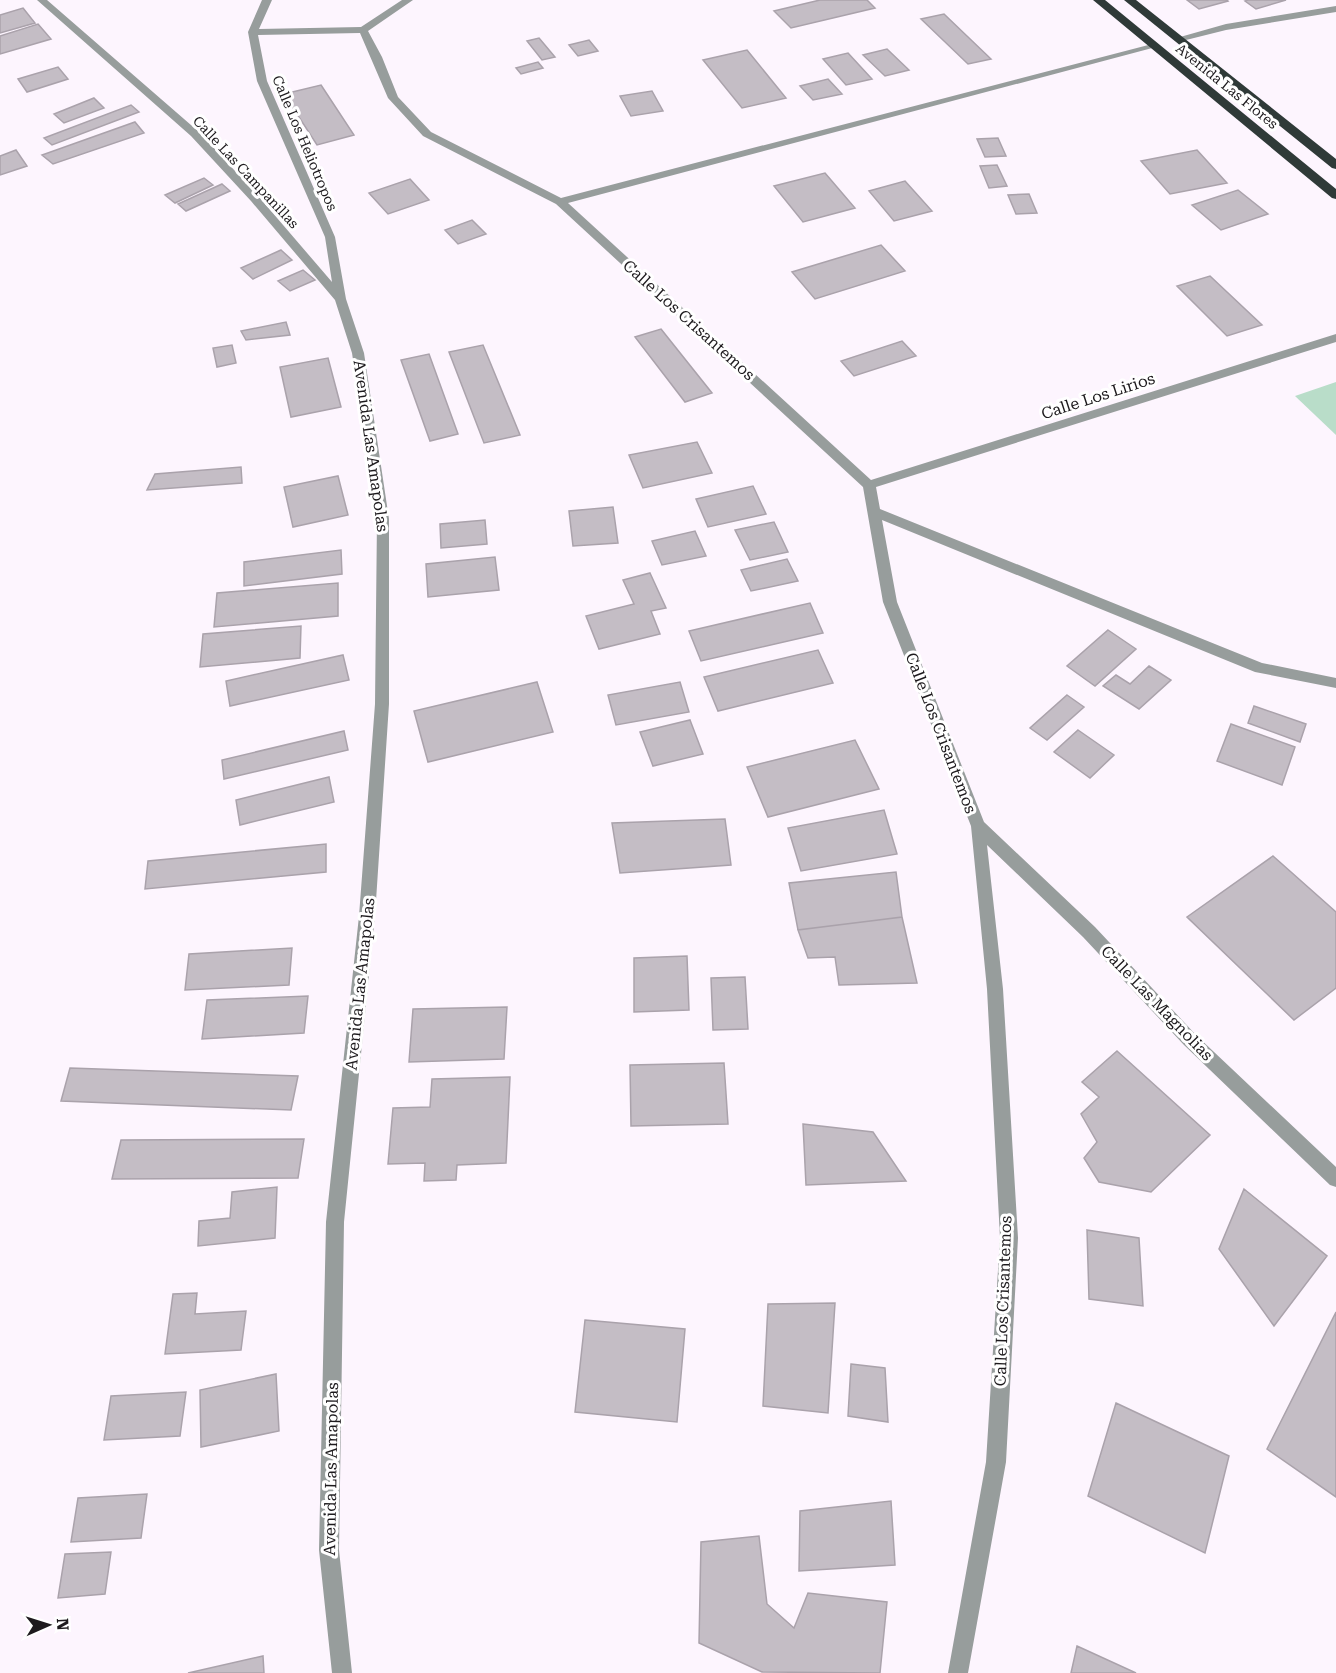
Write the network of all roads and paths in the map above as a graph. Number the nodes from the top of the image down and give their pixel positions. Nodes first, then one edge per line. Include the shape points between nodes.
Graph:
1 (42, 0) edge
2 (267, 0) edge
3 (408, 0) edge
4 (1098, 0) edge
5 (1129, 0) edge
6 (1336, 9) edge
7 (363, 30) junction
8 (253, 32) junction
9 (1178, 39) junction
10 (1154, 45) junction
11 (1336, 165) edge
12 (1336, 195) edge
13 (560, 202) junction
14 (340, 299) junction
15 (1336, 338) edge
16 (869, 485) junction
17 (874, 512) junction
18 (1336, 683) edge
19 (978, 826) junction
20 (1336, 1179) edge
21 (342, 1673) edge
22 (958, 1673) edge

1 - 14 street, Calle Las Campanillas via 195,134
2 - 8 street
3 - 7 street
4 - 10 highway, Avenida Las Flores
5 - 9 highway, Avenida Las Flores
6 - 9 street
7 - 8 street
7 - 13 street, Calle Los Crisantemos via 393,99 427,134
8 - 14 street, Calle Los Heliotropos via 262,81 330,237
9 - 11 highway, Avenida Las Flores
10 - 12 highway, Avenida Las Flores
10 - 13 street
13 - 16 street, Calle Los Crisantemos
14 - 21 street, Avenida Las Amapolas via 358,353 383,519 382,704 369,893 335,1222 329,1550
15 - 16 street, Calle Los Lirios
16 - 17 street, Calle Los Crisantemos
17 - 18 street via 1260,668
17 - 19 street, Calle Los Crisantemos via 890,602
19 - 20 street, Calle Las Magnolias via 1089,932 1190,1040
19 - 22 street, Calle Los Crisantemos via 995,989 1009,1238 996,1462

